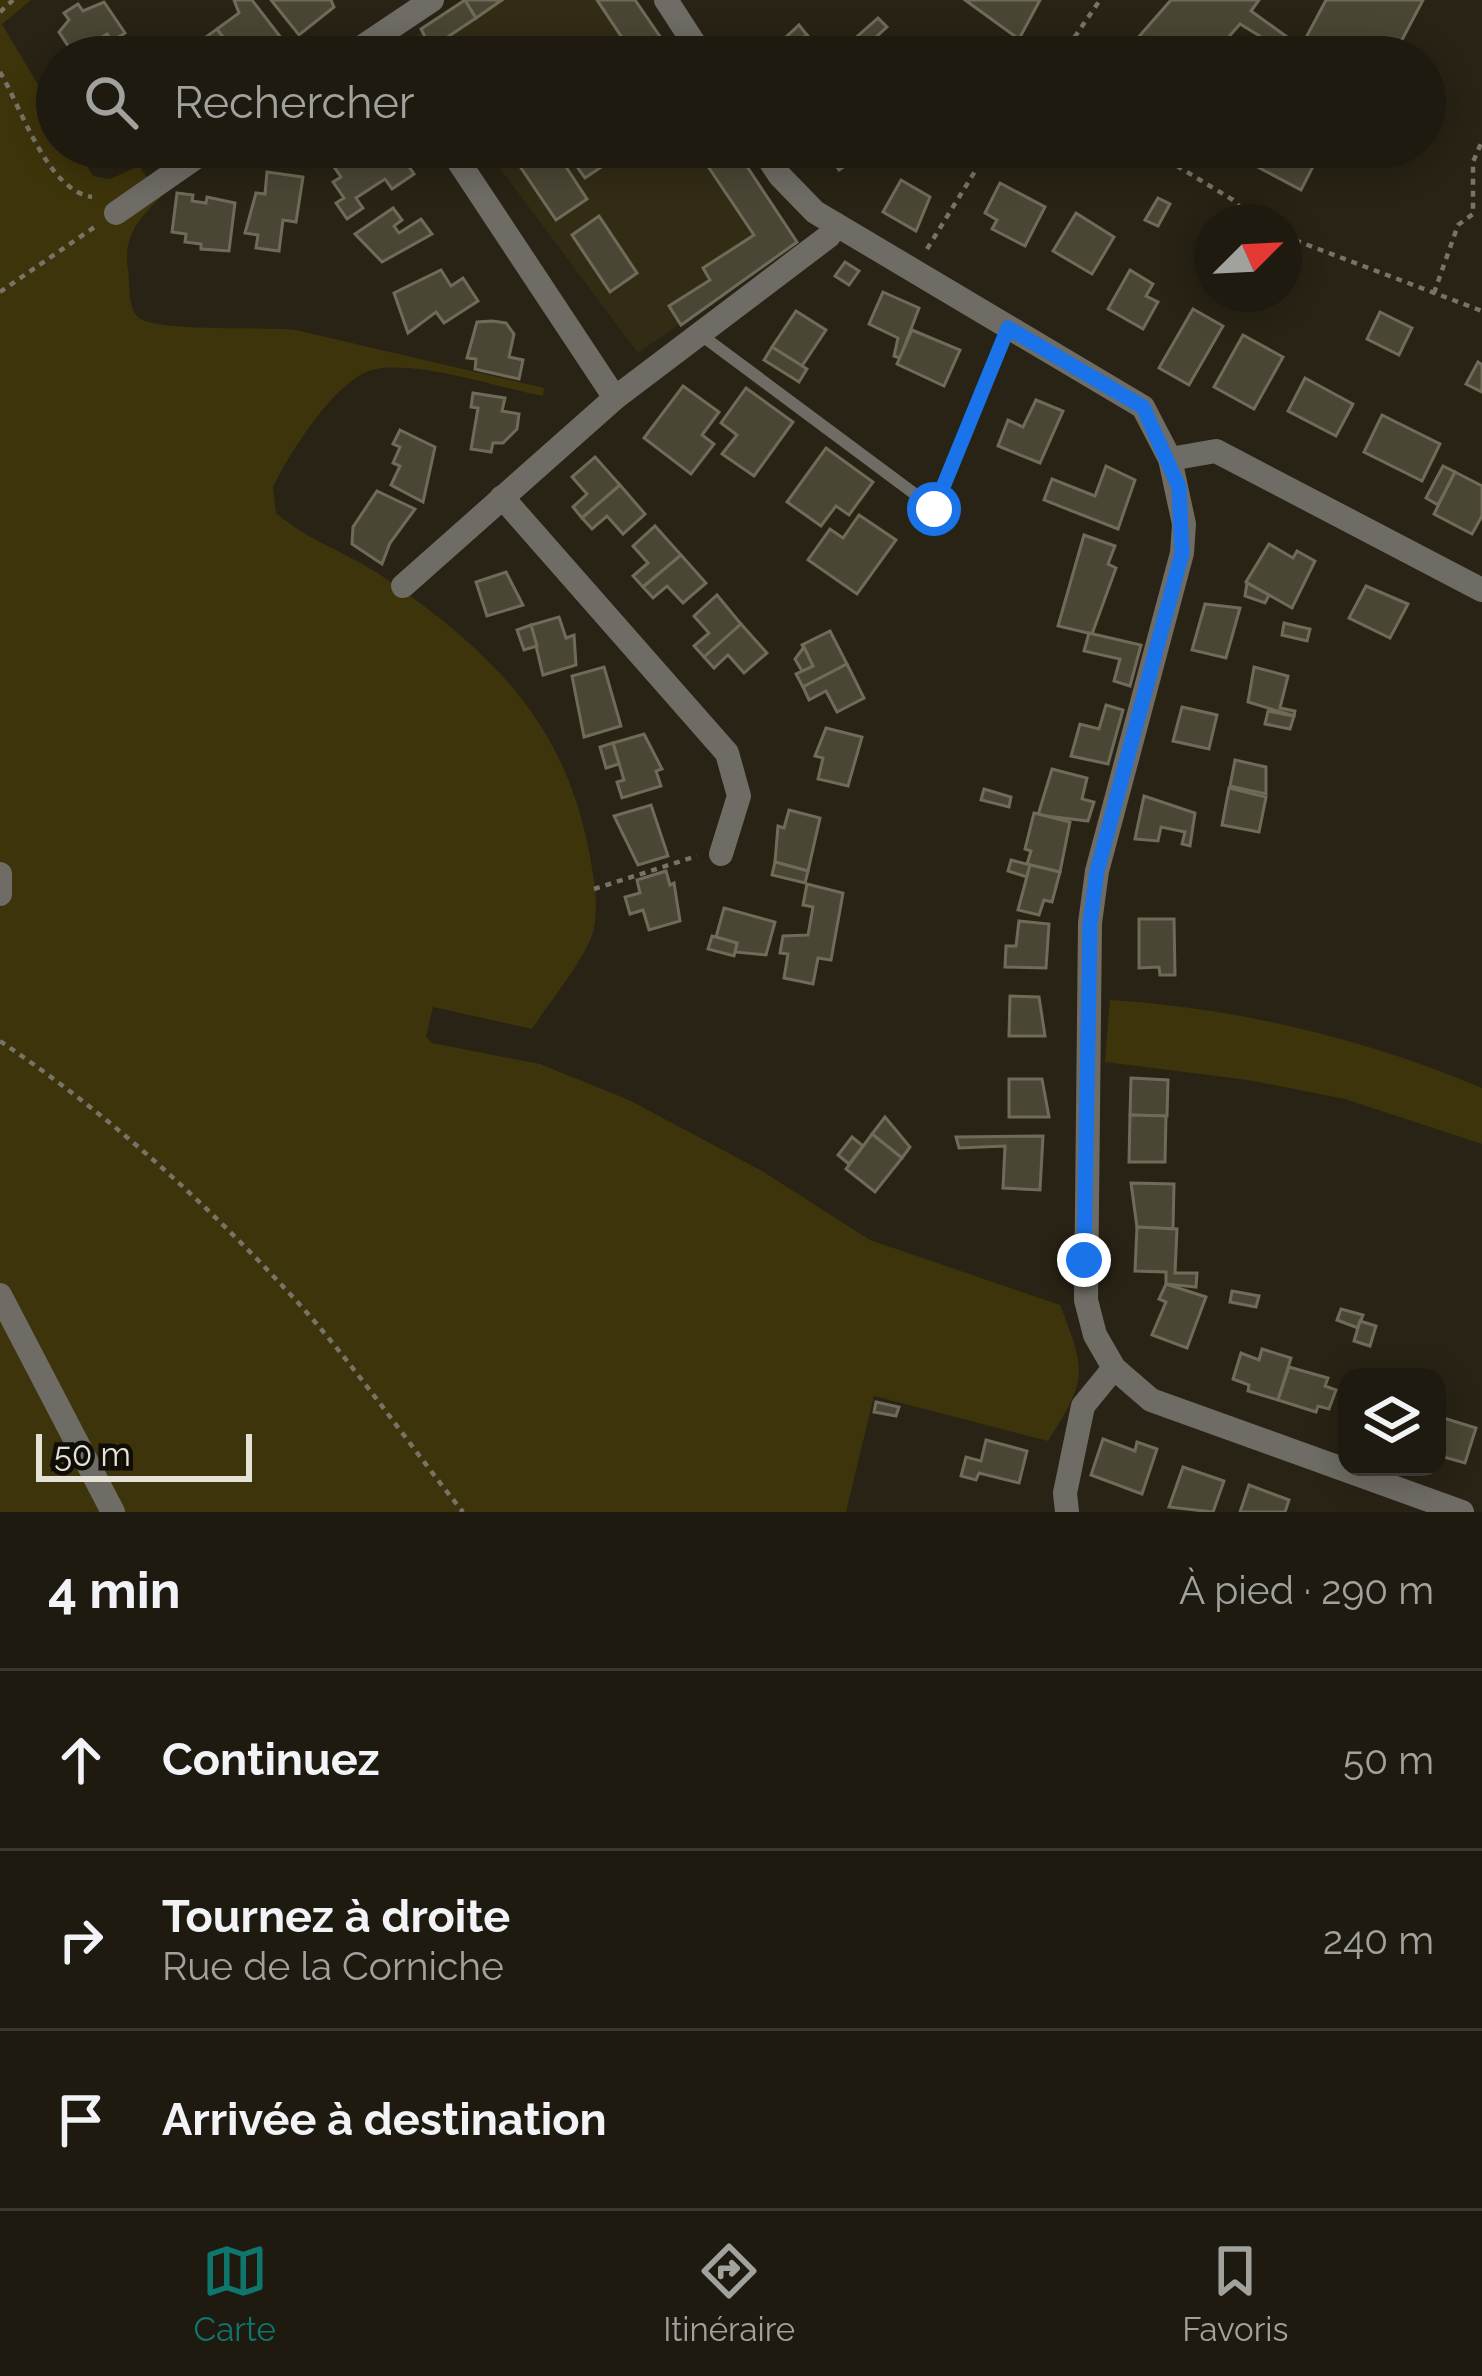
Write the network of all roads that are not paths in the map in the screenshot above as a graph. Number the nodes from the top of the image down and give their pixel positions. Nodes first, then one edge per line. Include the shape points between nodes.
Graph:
1 (432, 0) edge
2 (666, 0) edge
3 (394, 36) edge
4 (689, 36) edge
5 (174, 168) edge
6 (463, 168) edge
7 (775, 168) edge
8 (108, 205) road end
9 (836, 224) junction
10 (1008, 328) junction
11 (700, 334) junction
12 (615, 398) junction
13 (1170, 459) junction
14 (502, 497) junction
15 (403, 586) dead end
16 (1482, 590) edge
17 (721, 854) road end
18 (0, 874) edge
19 (0, 894) edge
20 (0, 1295) edge
21 (1114, 1368) junction
22 (113, 1512) edge
23 (1067, 1512) edge
24 (1462, 1512) edge

1 - 3 street
2 - 4 street
5 - 8 street
6 - 12 street
7 - 9 street
9 - 10 street
9 - 11 street
10 - 11 lane via 934,509
10 - 13 street via 1143,407
11 - 12 street
12 - 14 street
13 - 16 street via 1216,451
13 - 21 street via 1182,553 1090,923 1084,1260 1095,1335
14 - 15 street
14 - 17 street via 727,753 739,796
18 - 19 street
20 - 22 street
21 - 23 street via 1083,1406
21 - 24 street via 1151,1400 1189,1417

